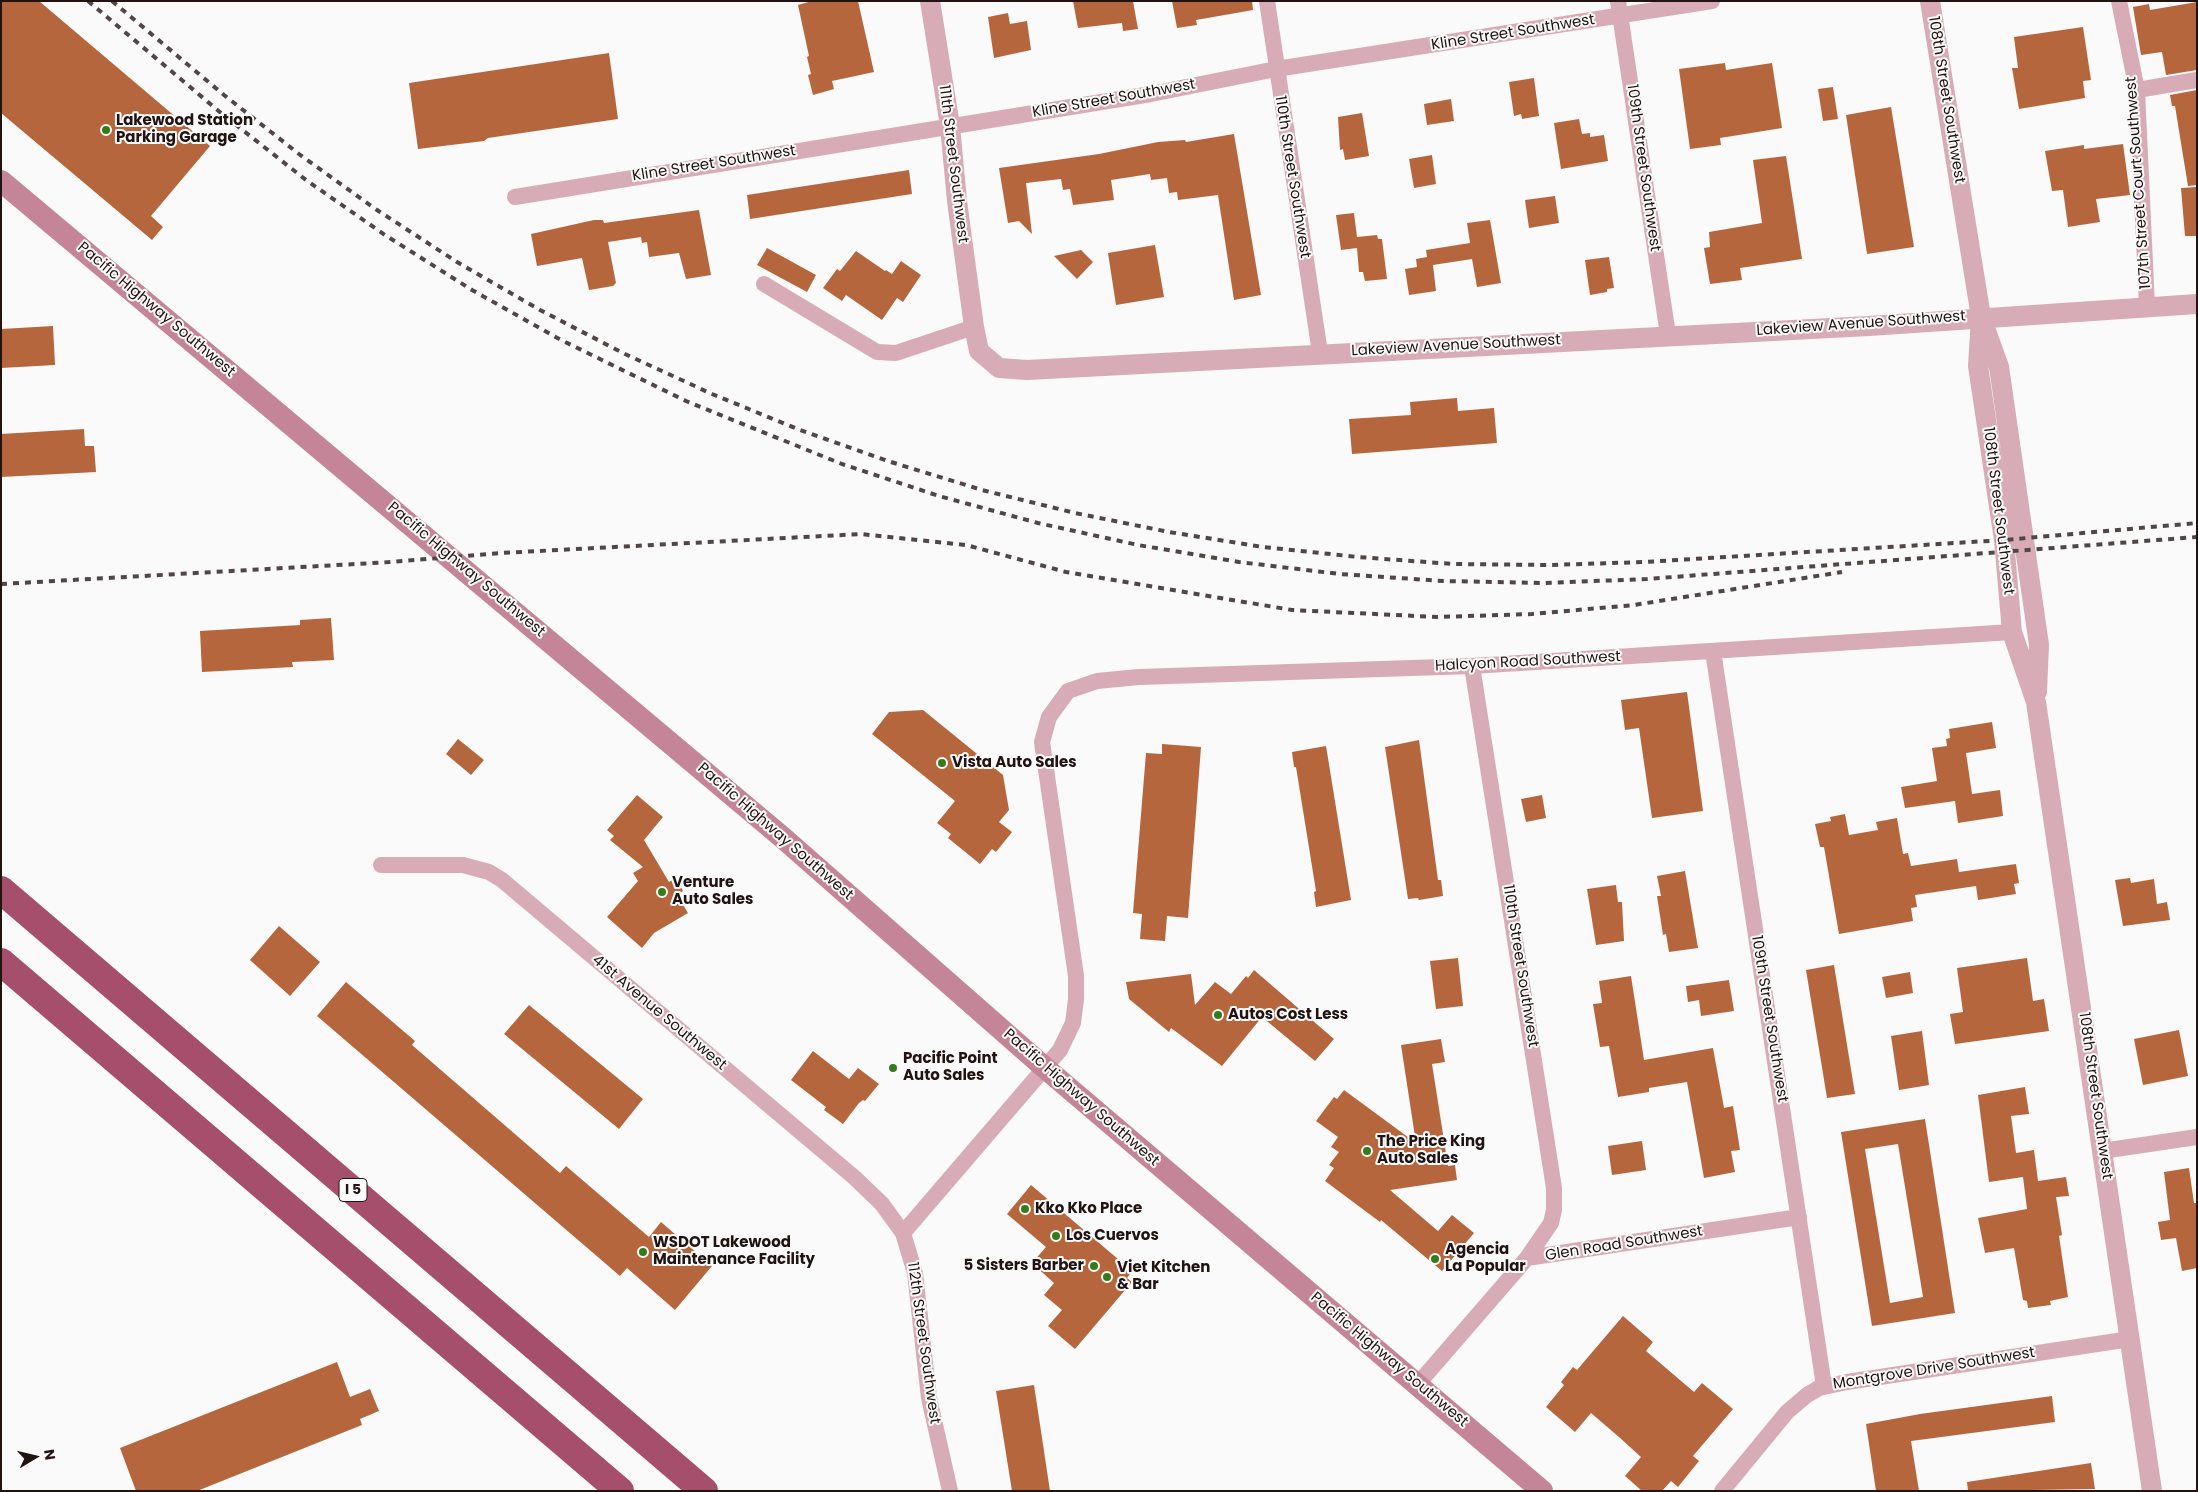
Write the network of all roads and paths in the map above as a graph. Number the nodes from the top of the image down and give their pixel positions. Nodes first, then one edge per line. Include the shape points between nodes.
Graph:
1 (930, 1) edge
2 (1267, 1) edge
3 (1712, 1) edge
4 (1930, 1) edge
5 (2118, 1) edge
6 (1619, 9) edge
7 (1276, 69) junction
8 (2197, 80) edge
9 (2137, 90) junction
10 (950, 126) junction
11 (1, 181) edge
12 (515, 197) dead end
13 (764, 284) dead end
14 (2197, 304) edge
15 (2147, 307) junction
16 (1981, 317) junction
17 (974, 327) junction
18 (1668, 335) junction
19 (1320, 353) junction
20 (2012, 632) junction
21 (1713, 651) junction
22 (1472, 666) junction
23 (2036, 702) junction
24 (381, 865) dead end
25 (1, 890) edge
26 (1, 962) edge
27 (1044, 1067) junction
28 (2197, 1137) edge
29 (2102, 1151) junction
30 (1799, 1217) junction
31 (903, 1233) junction
32 (1527, 1258) junction
33 (2130, 1339) junction
34 (1417, 1384) junction
35 (1824, 1386) junction
36 (620, 1491) edge
37 (704, 1491) edge
38 (950, 1491) edge
39 (1542, 1491) edge
40 (1722, 1491) edge
41 (2152, 1491) edge

1 - 10 street, 111th Street Southwest
2 - 7 street, 110th Street Southwest
3 - 6 street, Kline Street Southwest
4 - 16 street, 108th Street Southwest
5 - 9 street, 107th Street Court Southwest
6 - 7 street, Kline Street Southwest
6 - 18 street, 109th Street Southwest
7 - 10 street, Kline Street Southwest via 1151,94
7 - 19 street, 110th Street Southwest
8 - 9 street
9 - 15 street, 107th Street Court Southwest
10 - 12 street, Kline Street Southwest
10 - 17 street, 111th Street Southwest
11 - 27 main road, Pacific Highway Southwest via 772,828
13 - 17 street via 877,352 896,353
14 - 15 street, Lakeview Avenue Southwest
15 - 16 street, Lakeview Avenue Southwest
16 - 18 street, Lakeview Avenue Southwest via 1869,326
16 - 20 street, 108th Street Southwest via 1978,366 2004,540
16 - 23 street, 108th Street Southwest via 1999,367 2027,551 2039,645
17 - 19 street, Lakeview Avenue Southwest via 979,351 999,368 1012,370
18 - 19 street, Lakeview Avenue Southwest
20 - 21 street, Halcyon Road Southwest
20 - 23 street, 108th Street Southwest
21 - 22 street, Halcyon Road Southwest
21 - 30 street, 109th Street Southwest
22 - 27 street, Halcyon Road Southwest via 1119,678 1072,688 1062,696 1044,729 1042,746 1071,939 1076,999 1070,1031 1060,1050
22 - 32 street, 110th Street Southwest via 1554,1188 1551,1223
23 - 29 street, 108th Street Southwest
24 - 31 street, 41st Avenue Southwest via 463,865 489,872 502,880 854,1178 882,1204
25 - 37 highway, I 5
26 - 36 highway
27 - 31 street
27 - 34 main road, Pacific Highway Southwest
28 - 29 street
29 - 33 street, 108th Street Southwest
30 - 32 street, Glen Road Southwest
30 - 35 street, 109th Street Southwest
31 - 38 street, 112th Street Southwest via 915,1273 929,1398
32 - 34 street, Glen Road Southwest
33 - 35 street, Montgrove Drive Southwest
33 - 41 street, 108th Street Southwest
34 - 39 main road, Pacific Highway Southwest
35 - 40 street, Montgrove Drive Southwest via 1812,1391 1792,1408

